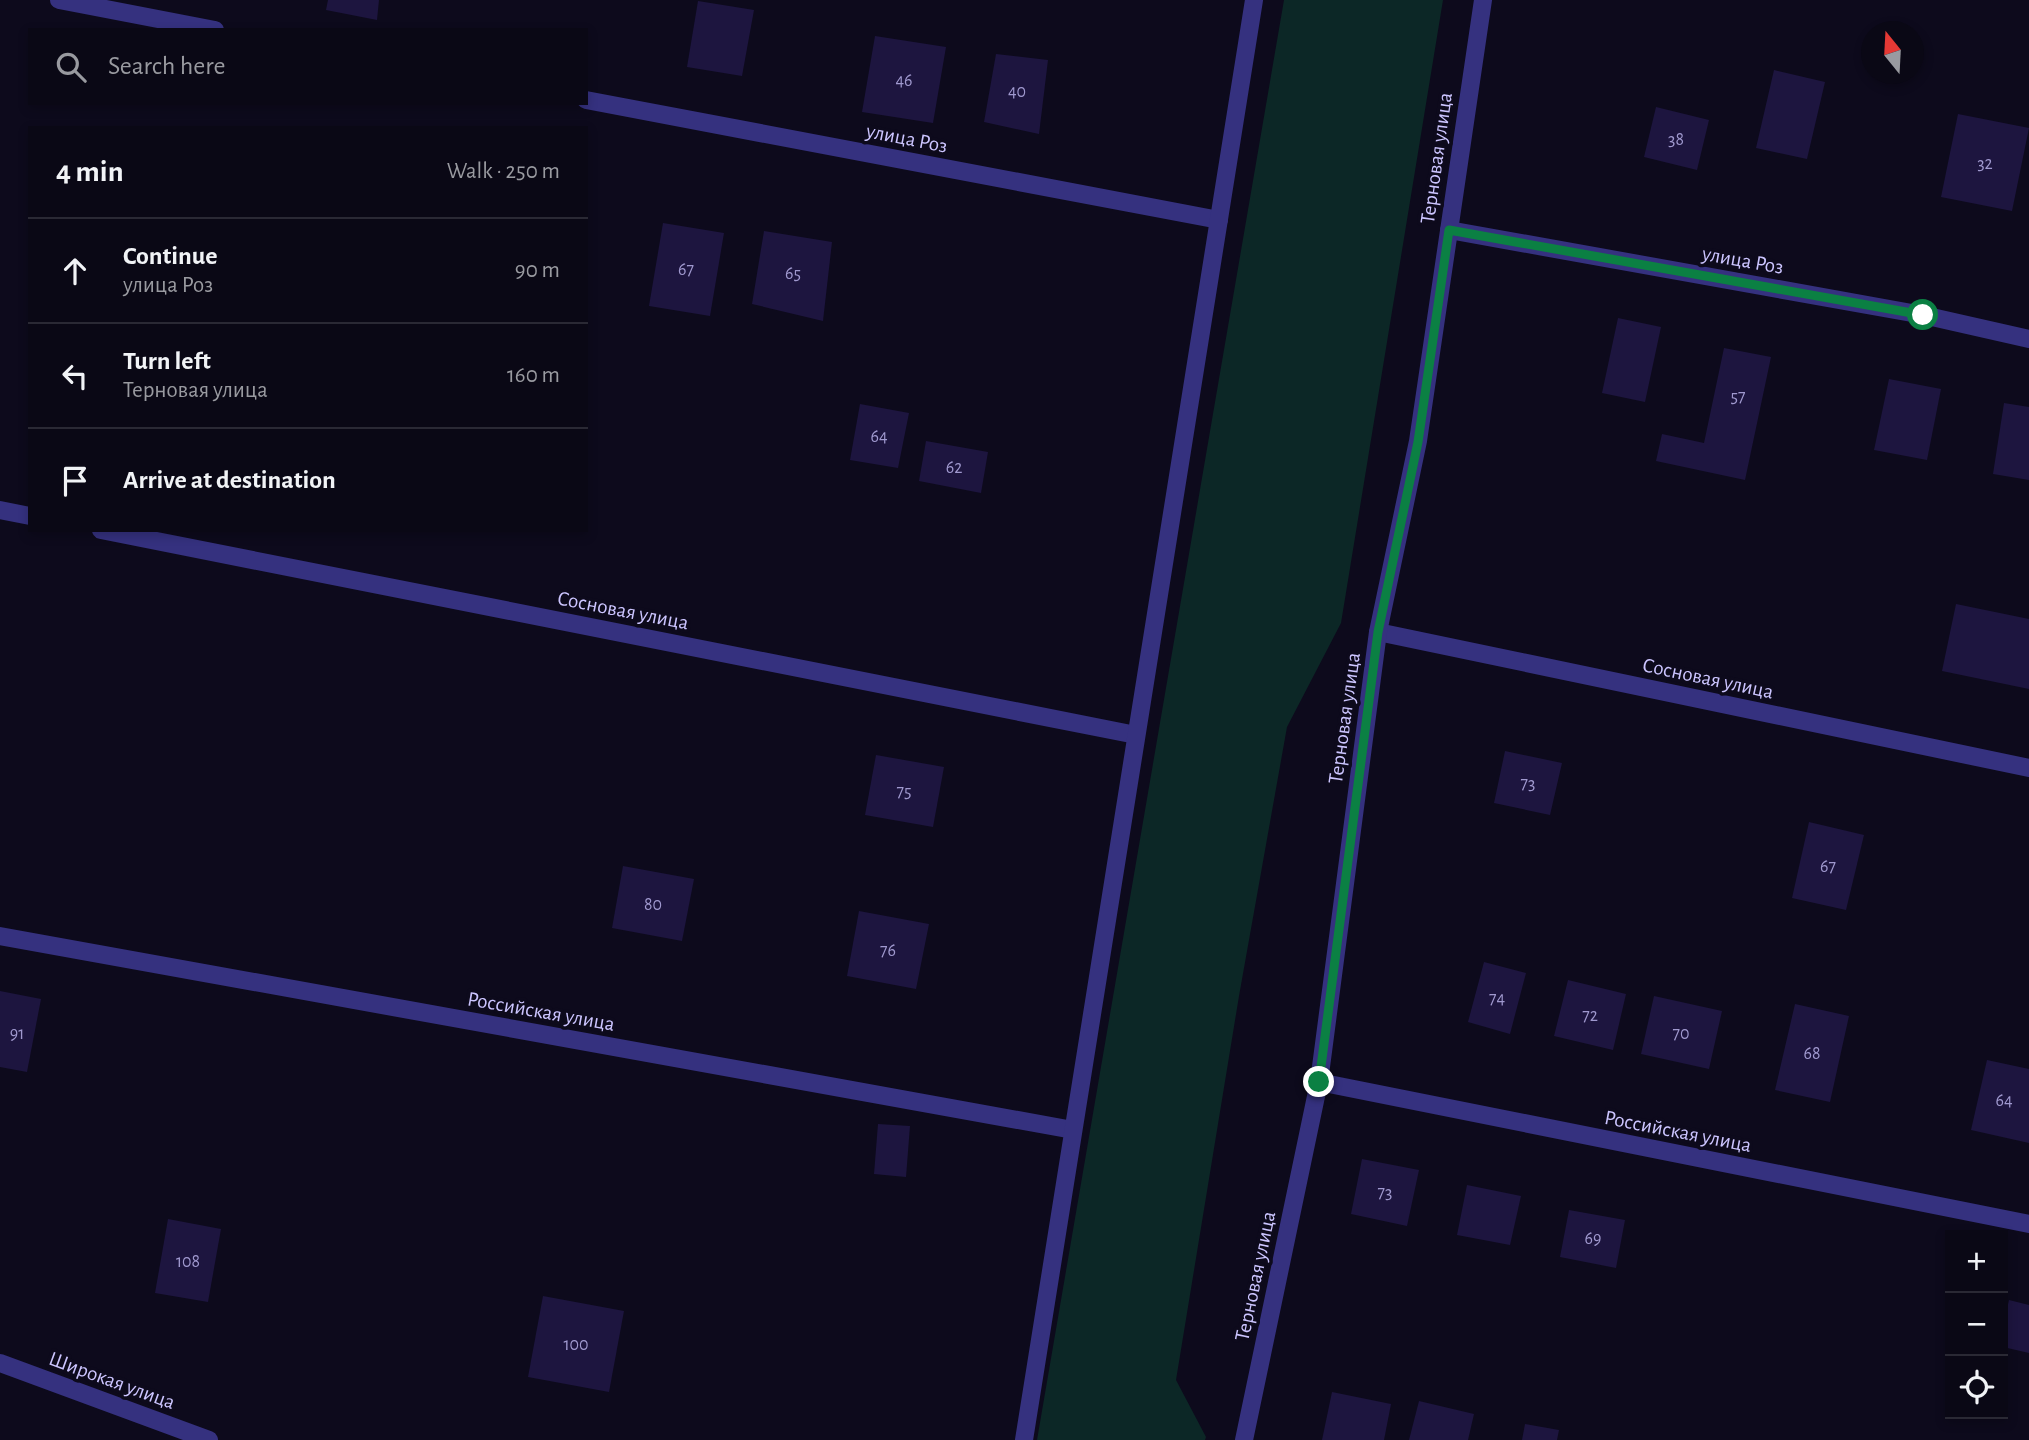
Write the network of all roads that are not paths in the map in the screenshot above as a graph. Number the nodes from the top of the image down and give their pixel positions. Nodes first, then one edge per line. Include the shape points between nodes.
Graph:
1 (59, 0) edge
2 (1254, 0) edge
3 (1483, 0) edge
4 (205, 28) edge
5 (588, 100) edge
6 (1219, 220) junction
7 (1449, 230) junction
8 (2029, 339) edge
9 (0, 510) edge
10 (28, 516) edge
11 (111, 532) edge
12 (1378, 632) junction
13 (1136, 735) junction
14 (2029, 768) edge
15 (0, 936) edge
16 (1319, 1082) junction
17 (1073, 1130) junction
18 (2029, 1224) edge
19 (0, 1363) edge
20 (209, 1440) edge
21 (1024, 1440) edge
22 (1244, 1440) edge

1 - 4 street
2 - 6 street
3 - 7 street, Терновая улица
5 - 6 street, улица Роз
6 - 13 street
7 - 8 street, улица Роз via 1923,315
7 - 12 street, Терновая улица via 1418,442
9 - 10 street
11 - 13 street, Сосновая улица
12 - 14 street, Сосновая улица
12 - 16 street, Терновая улица
13 - 17 street
15 - 17 street, Российская улица
16 - 18 street, Российская улица
16 - 22 street, Терновая улица
17 - 21 street
19 - 20 street, Широкая улица

